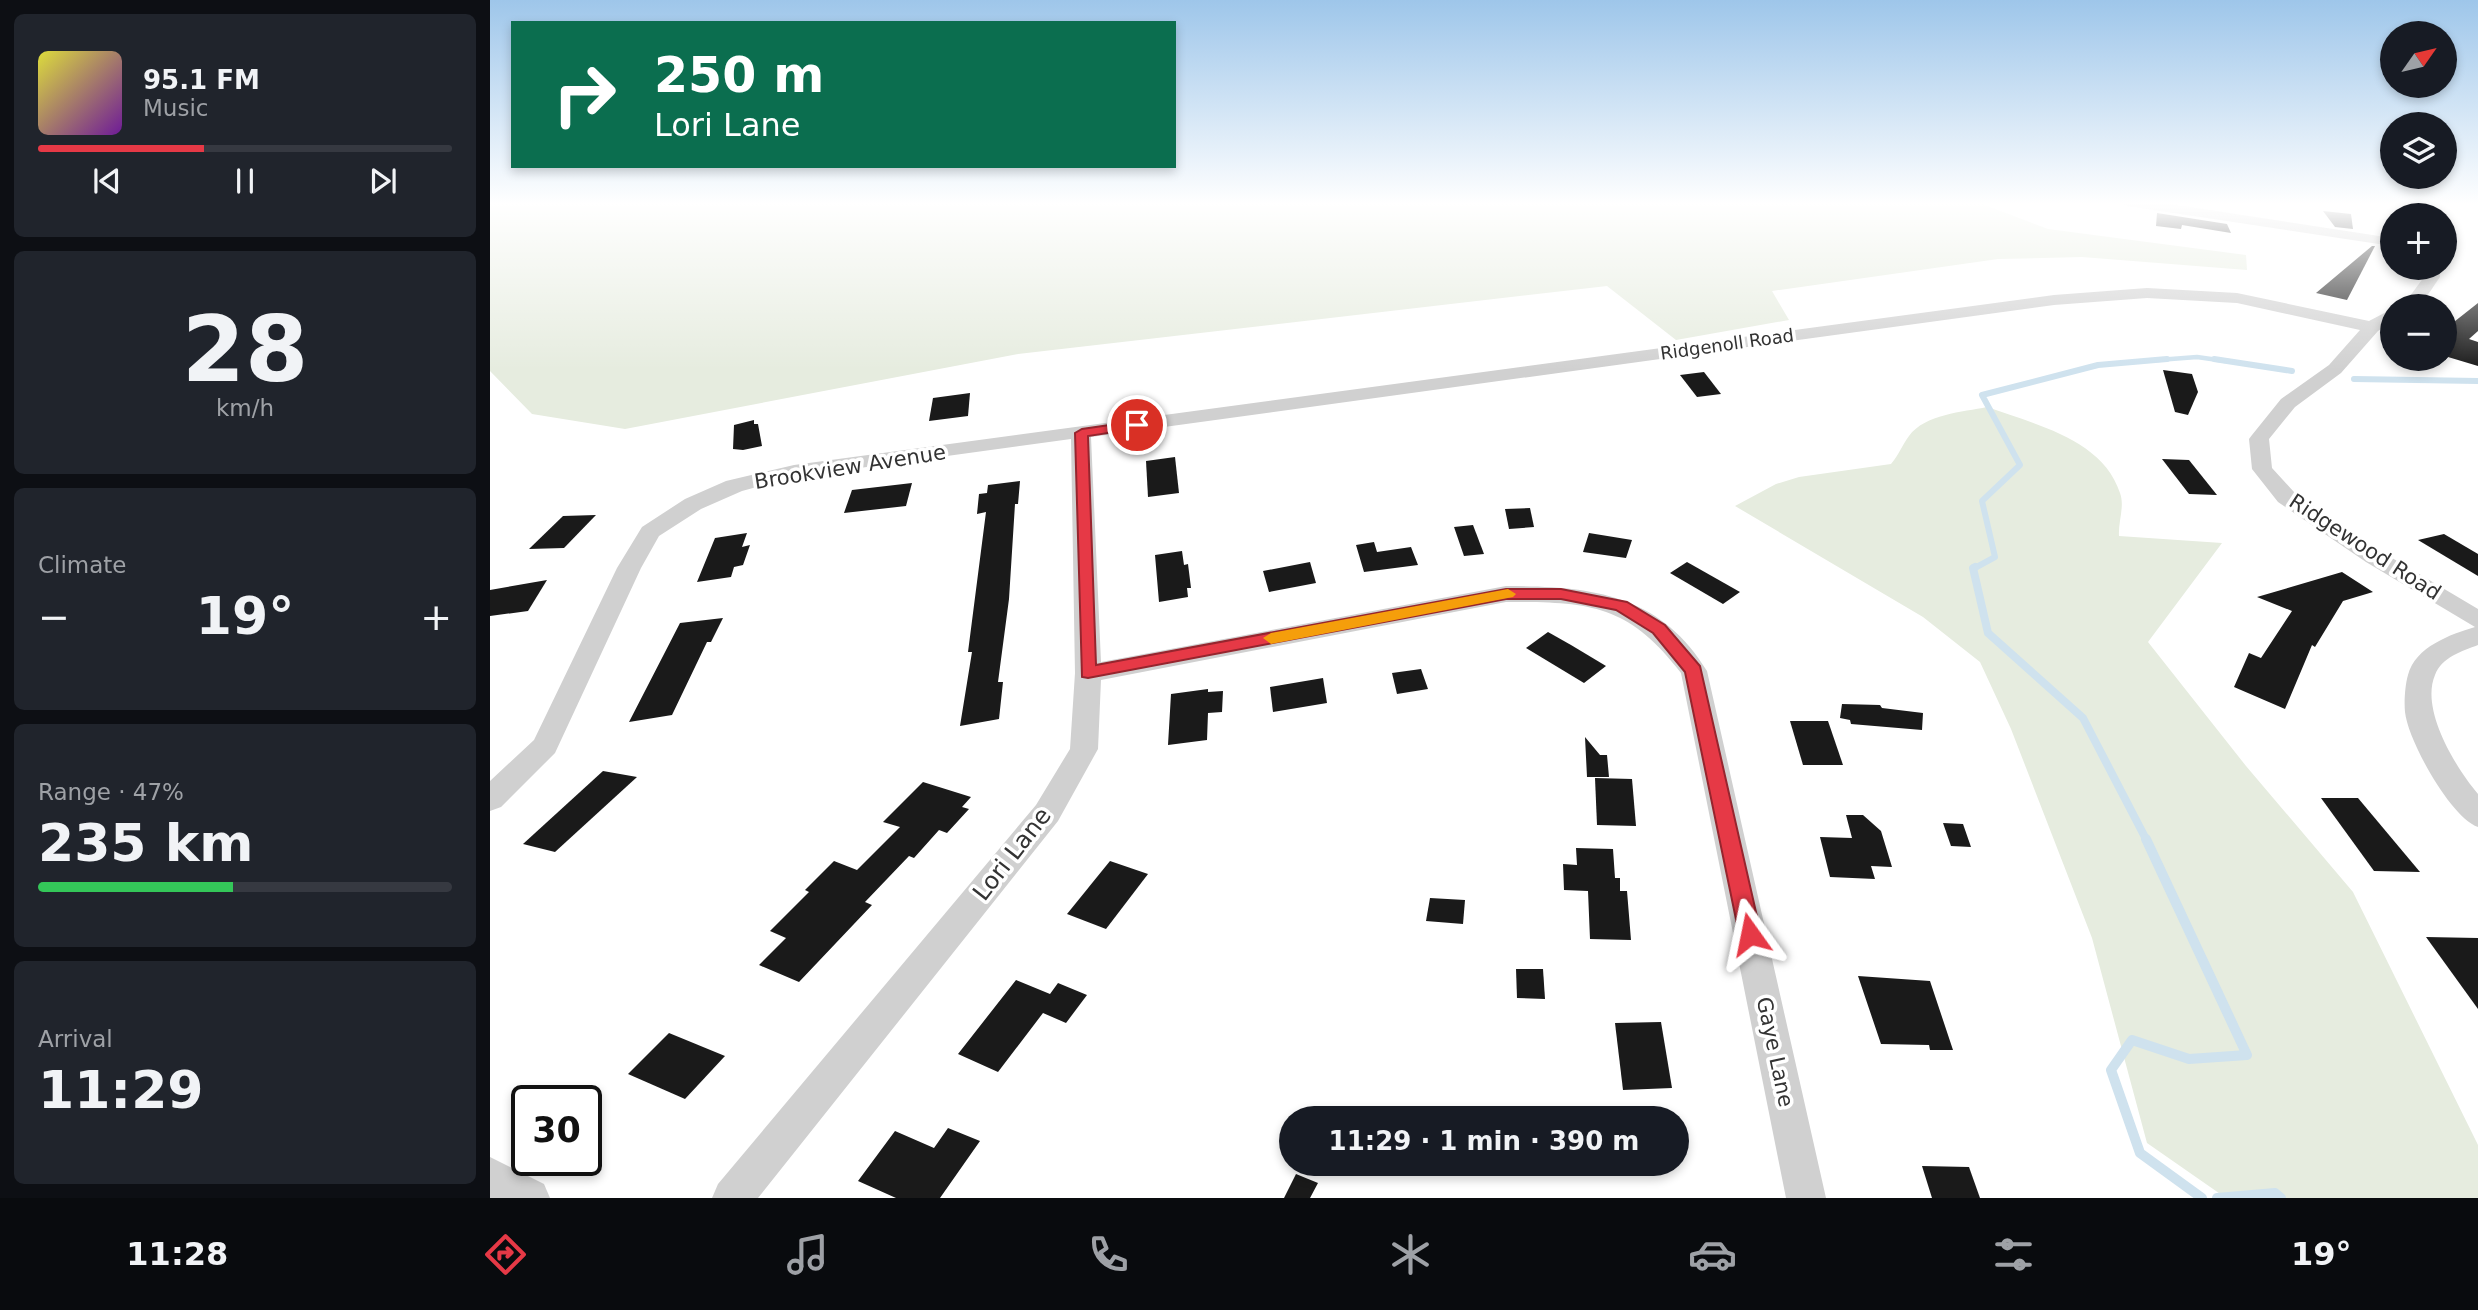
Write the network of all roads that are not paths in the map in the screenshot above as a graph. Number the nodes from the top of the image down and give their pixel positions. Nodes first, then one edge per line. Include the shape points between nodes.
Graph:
1 (2380, 322) edge
2 (2372, 327) junction
3 (1082, 433) junction
4 (2478, 620) edge
5 (2478, 635) edge
6 (1088, 673) junction
7 (490, 799) edge
8 (2478, 815) edge
9 (490, 1177) edge
10 (530, 1198) edge
11 (732, 1198) edge
12 (1806, 1198) edge

1 - 2 street, Ridgewood Road
2 - 3 street, Ridgenoll Road via 2237,298 2147,293 2054,300
2 - 4 street, Ridgewood Road via 2335,369 2288,403 2259,439 2262,469 2286,496 2374,557
3 - 6 street, Lori Lane
3 - 7 street, Brookview Avenue via 794,471 734,486 693,504 650,532 545,746
5 - 8 street via 2441,650 2421,674 2419,714 2445,775
6 - 11 street, Lori Lane via 1084,749 1047,813
6 - 12 street, Gaye Lane via 1506,594 1561,594 1621,606 1659,629 1694,671
9 - 10 street

